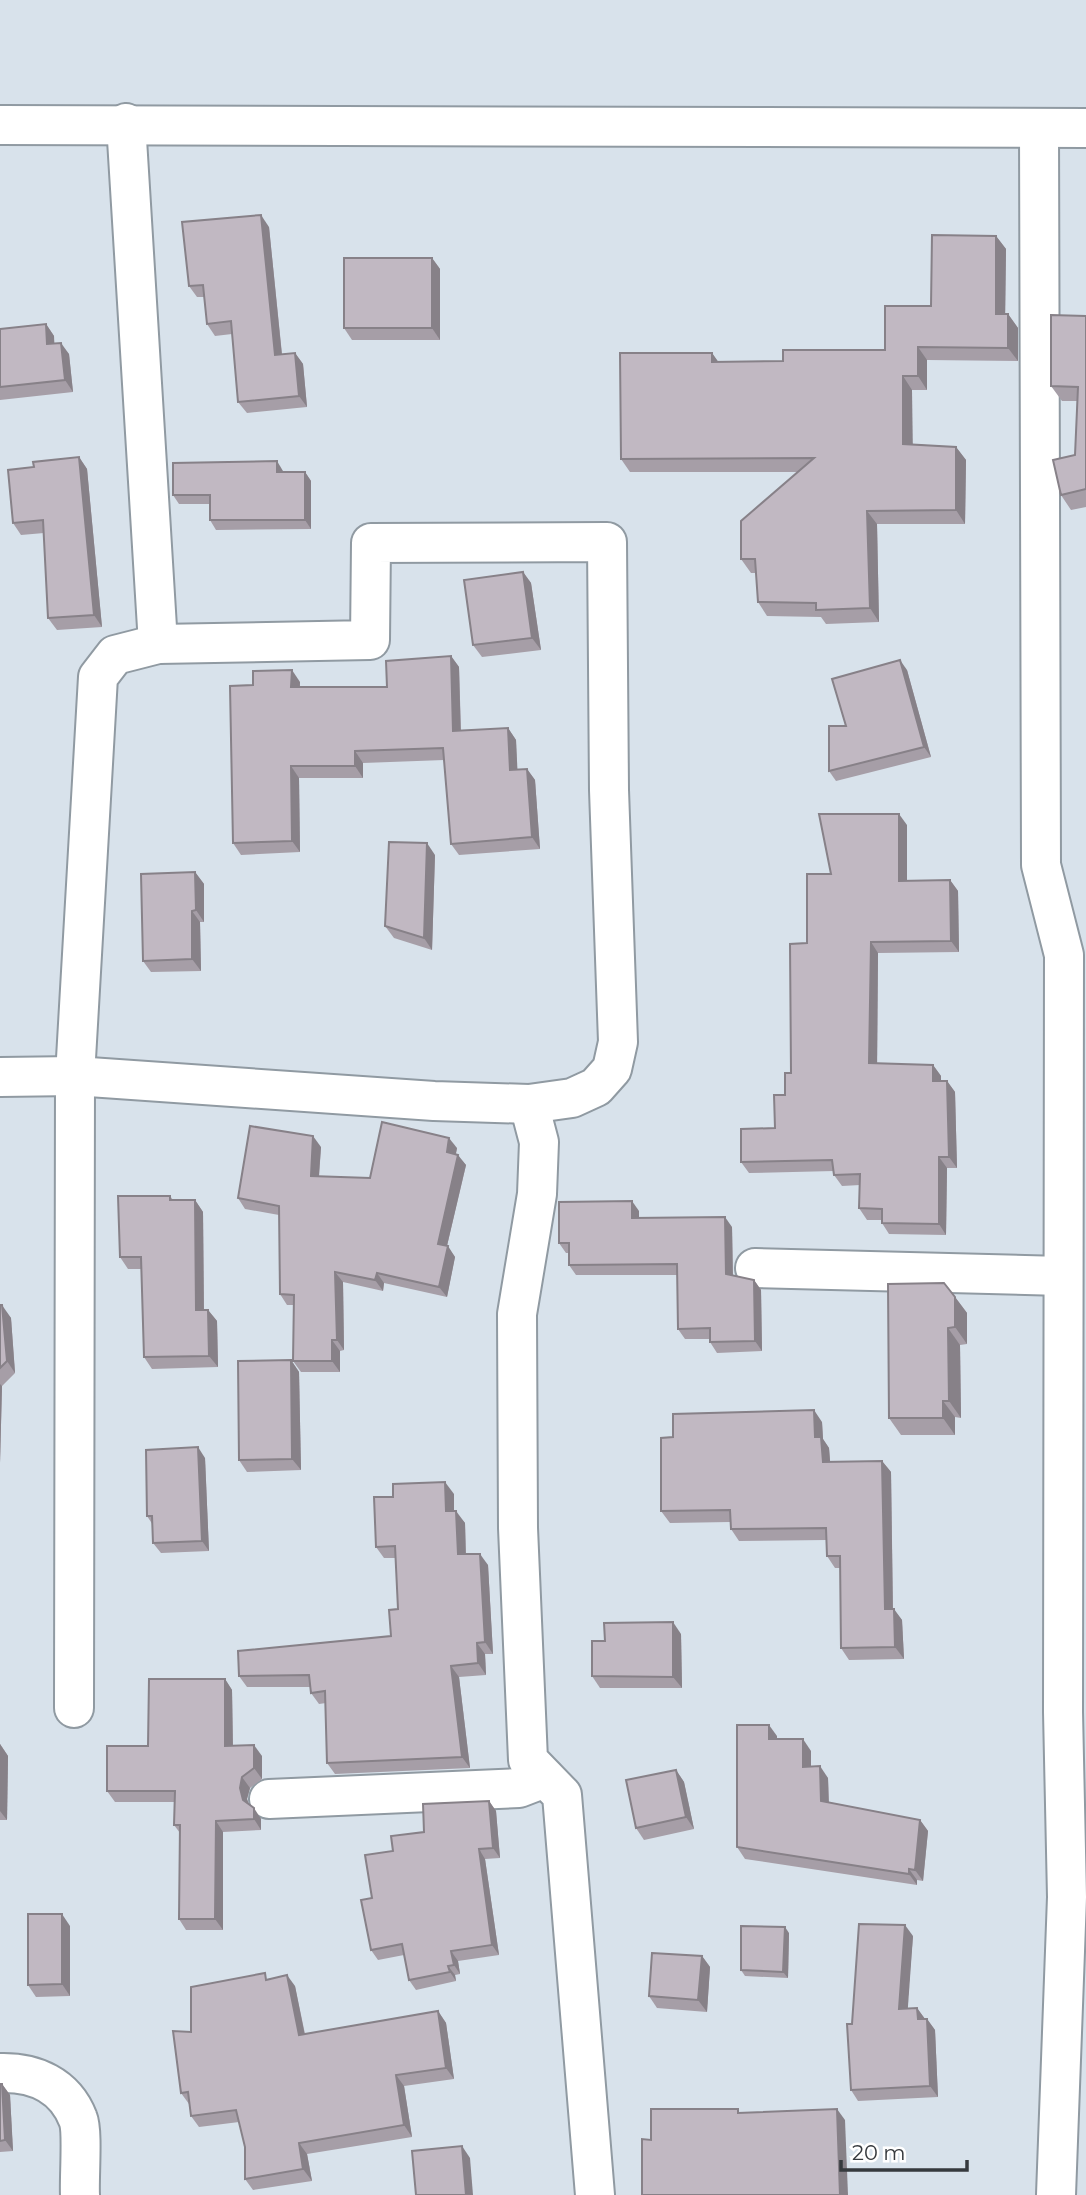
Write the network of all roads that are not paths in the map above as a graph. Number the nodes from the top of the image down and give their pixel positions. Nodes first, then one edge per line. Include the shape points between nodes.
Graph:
1 (126, 123) junction
2 (0, 125) edge
3 (1039, 128) junction
4 (1086, 128) edge
5 (158, 644) junction
6 (0, 1076) edge
7 (75, 1076) junction
8 (529, 1104) junction
9 (755, 1268) dead end
10 (1062, 1276) junction
11 (74, 1708) dead end
12 (545, 1778) junction
13 (269, 1799) dead end
14 (0, 2073) edge
15 (80, 2195) edge
16 (595, 2195) edge
17 (1056, 2195) edge

1 - 2 street
1 - 3 street
1 - 5 street
3 - 4 street
3 - 10 street via 1041,865 1064,955
5 - 7 street via 115,655 97,677
5 - 8 street via 370,640 372,543 607,542 618,1042 612,1069 596,1087 572,1098
6 - 7 street
7 - 8 street
7 - 11 street
8 - 12 street via 539,1142 537,1194 517,1314 518,1528 528,1760
9 - 10 street
10 - 17 street via 1067,1897
12 - 13 street via 519,1788
12 - 16 street via 562,1795
14 - 15 street via 40,2077 57,2089 79,2120

